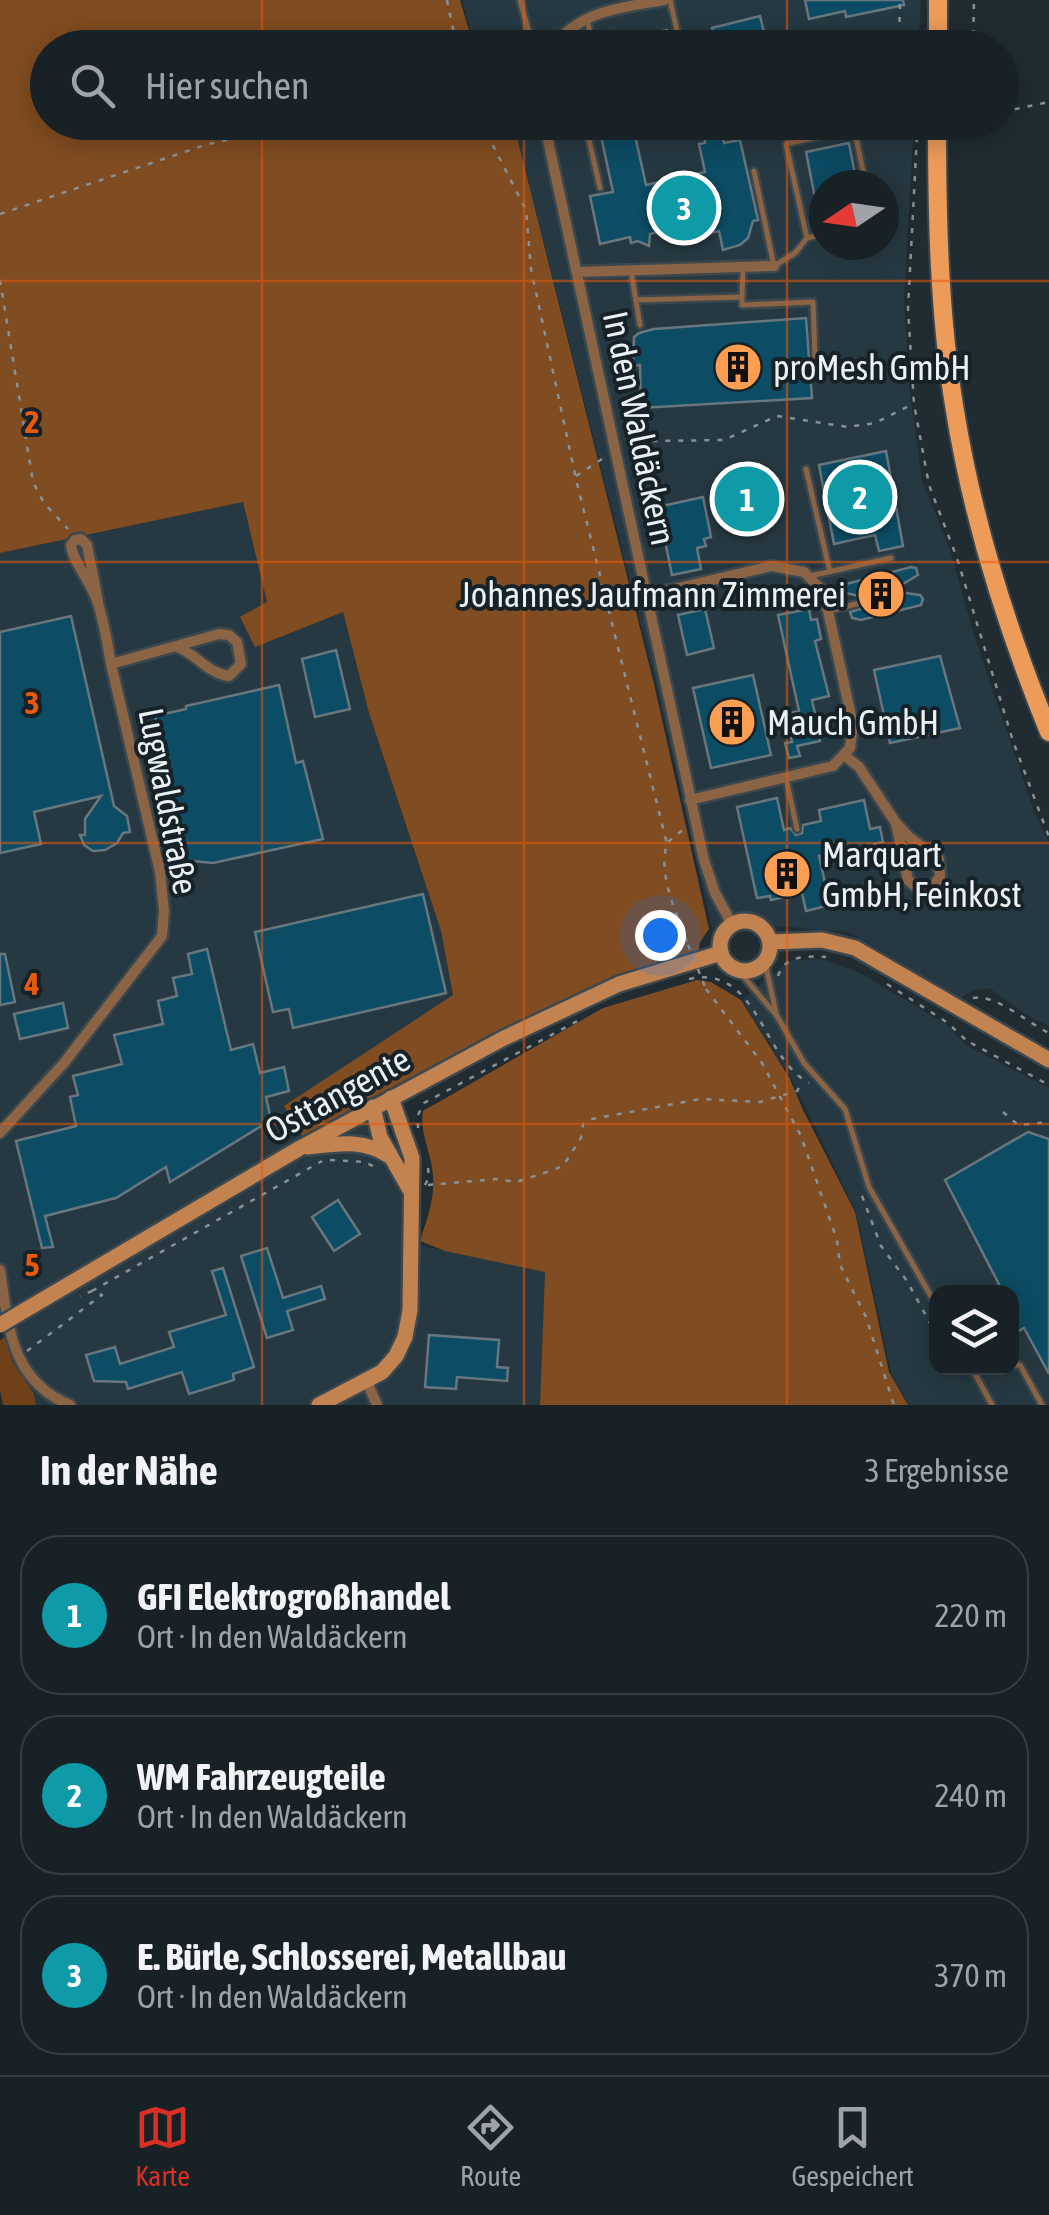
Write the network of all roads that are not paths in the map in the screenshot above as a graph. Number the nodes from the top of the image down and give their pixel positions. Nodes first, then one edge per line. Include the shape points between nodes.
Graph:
1 (520, 0) edge
2 (667, 0) edge
3 (938, 0) edge
4 (587, 17) junction
5 (528, 30) edge
6 (567, 30) edge
7 (590, 30) edge
8 (676, 30) edge
9 (938, 30) edge
10 (548, 140) edge
11 (589, 140) edge
12 (800, 140) edge
13 (856, 140) edge
14 (937, 140) edge
15 (863, 170) edge
16 (754, 171) dead end
17 (600, 188) dead end
18 (807, 238) joint
19 (744, 266) junction
20 (774, 266) junction
21 (631, 271) junction
22 (578, 272) junction
23 (742, 297) junction
24 (636, 300) junction
25 (640, 325) dead end
26 (814, 358) dead end
27 (806, 469) dead end
28 (81, 540) road end
29 (892, 558) dead end
30 (830, 572) junction
31 (810, 576) junction
32 (648, 595) junction
33 (860, 603) dead end
34 (828, 611) junction
35 (175, 646) junction
36 (112, 664) junction
37 (1049, 732) edge
38 (845, 756) junction
39 (786, 778) junction
40 (690, 800) junction
41 (896, 822) junction
42 (797, 829) dead end
43 (732, 924) junction
44 (770, 942) junction
45 (720, 954) junction
46 (765, 962) junction
47 (738, 970) junction
48 (777, 1016) junction
49 (1049, 1060) edge
50 (391, 1098) junction
51 (373, 1108) junction
52 (0, 1132) edge
53 (300, 1148) junction
54 (391, 1157) junction
55 (418, 1187) junction
56 (0, 1270) edge
57 (929, 1291) edge
58 (0, 1326) edge
59 (1019, 1365) edge
60 (976, 1375) edge
61 (366, 1382) junction
62 (70, 1405) edge
63 (319, 1405) edge
64 (376, 1405) edge
65 (992, 1405) edge
66 (1042, 1405) edge

1 - 5 lane
2 - 4 street
2 - 8 lane
3 - 9 main road
4 - 6 street
4 - 7 lane
10 - 22 street, In den Waldäckern
11 - 17 lane
12 - 18 lane via 786,144
13 - 15 lane
14 - 37 main road via 940,284 958,430 998,594
16 - 20 lane
18 - 20 lane
19 - 20 street, In den Waldäckern
19 - 21 street, In den Waldäckern
19 - 23 lane
21 - 22 street, In den Waldäckern
21 - 24 lane
22 - 32 street, In den Waldäckern
23 - 24 lane
23 - 26 lane via 742,306 813,302
24 - 25 lane
27 - 30 lane
28 - 36 street, Lugwaldstraße via 71,553 98,601
29 - 30 lane
30 - 31 lane
31 - 32 street, In den Waldäckern via 772,566
31 - 34 street
32 - 40 street, In den Waldäckern
33 - 34 lane
34 - 38 street via 852,725
35 - 35 street, Lugwaldstraße via 229,634 241,664 229,676 218,675
35 - 36 street, Lugwaldstraße
36 - 52 street, Lugwaldstraße via 160,872 162,936 64,1063
38 - 39 street
38 - 41 street
39 - 40 street
39 - 42 lane
40 - 43 street, In den Waldäckern via 709,877
41 - 41 street via 908,880 925,888 934,884 938,858
43 - 44 main road via 757,924
43 - 45 main road
44 - 46 main road
44 - 49 main road via 822,940 854,948
45 - 47 main road
45 - 50 main road, Osttangente via 582,999
46 - 47 main road
46 - 48 lane
47 - 48 lane
48 - 57 lane via 804,1062 845,1109 869,1187
50 - 51 main road, Osttangente
50 - 55 main road
51 - 53 main road, Osttangente
51 - 54 main road
53 - 54 main road via 360,1143
53 - 58 main road, Osttangente, bridge
54 - 55 main road
55 - 61 main road via 405,1336 396,1356
56 - 62 street via 18,1358 40,1389
59 - 66 lane
60 - 65 lane
61 - 63 main road
61 - 64 street

